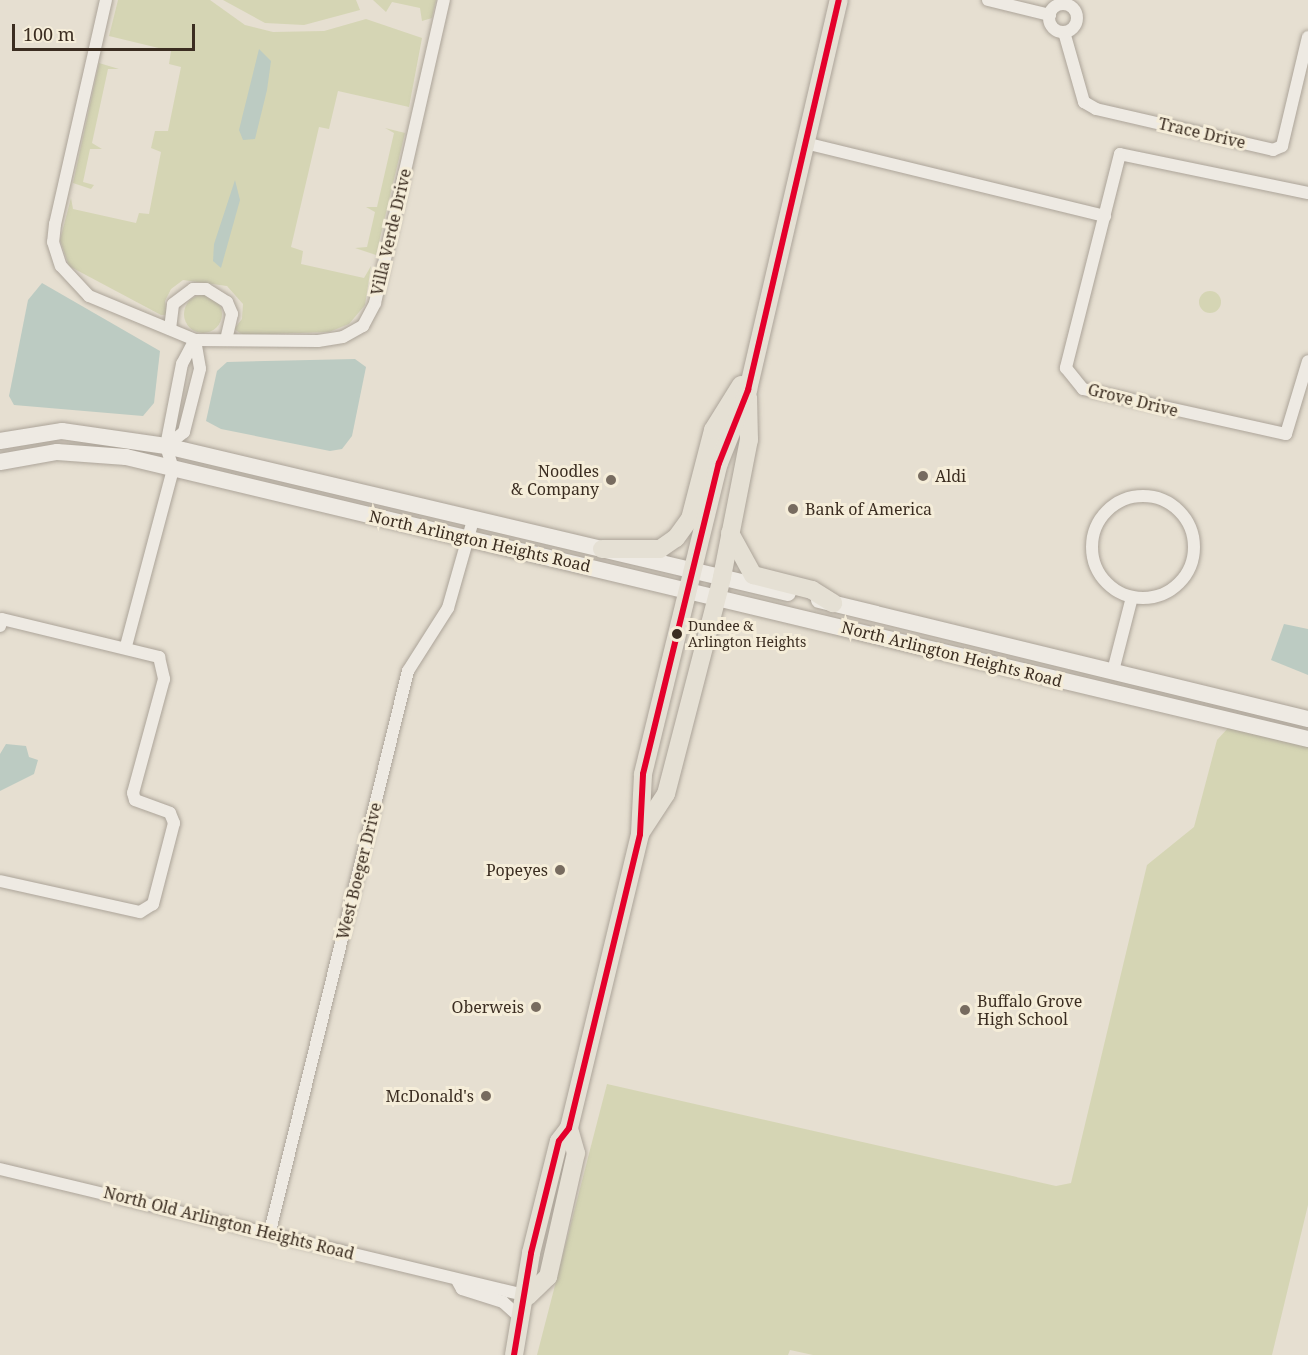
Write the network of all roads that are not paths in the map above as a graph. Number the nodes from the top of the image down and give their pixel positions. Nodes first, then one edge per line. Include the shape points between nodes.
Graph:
1 (106, 0) edge
2 (444, 0) edge
3 (839, 0) edge
4 (988, 0) edge
5 (1074, 4) edge
6 (1050, 15) junction
7 (1064, 32) junction
8 (1308, 37) edge
9 (805, 143) junction
10 (1308, 193) edge
11 (1105, 216) junction
12 (170, 329) junction
13 (226, 339) junction
14 (195, 340) junction
15 (1308, 361) edge
16 (754, 366) junction
17 (748, 390) junction
18 (0, 441) edge
19 (166, 446) junction
20 (0, 462) edge
21 (173, 470) junction
22 (473, 520) junction
23 (730, 533) junction
24 (469, 538) junction
25 (602, 549) junction
26 (693, 570) junction
27 (722, 577) junction
28 (687, 594) junction
29 (1132, 597) junction
30 (716, 600) junction
31 (833, 603) junction
32 (1, 623) edge
33 (126, 646) junction
34 (1113, 671) junction
35 (1308, 719) edge
36 (1308, 739) edge
37 (640, 834) junction
38 (0, 881) edge
39 (0, 1169) edge
40 (270, 1232) junction
41 (457, 1280) junction
42 (528, 1296) junction
43 (522, 1319) junction
44 (514, 1355) edge

1 - 12 street, Villa Verde Drive via 53,242 61,266 89,296
2 - 13 street, Villa Verde Drive via 375,303 363,327 343,337 318,341
3 - 9 main road
4 - 6 street
5 - 6 street via 1058,6
5 - 7 street via 1076,22
6 - 7 street, Trace Drive via 1052,26
7 - 8 street, Trace Drive via 1084,102 1273,150 1282,146
9 - 11 street
9 - 16 main road
10 - 11 street, Grove Drive via 1130,152 1120,154
11 - 15 street, Grove Drive via 1066,368 1083,389 1286,434
12 - 13 street via 173,304 193,289 206,289 227,302 232,314
12 - 14 street, Villa Verde Drive
13 - 14 street, Villa Verde Drive
14 - 19 street via 182,364
14 - 19 street via 200,369 184,432
16 - 17 main road
16 - 25 main road via 713,430 690,519 676,538 660,549
17 - 23 main road via 749,440
17 - 26 main road via 719,463
18 - 19 main road, North Arlington Heights Road via 62,431
19 - 21 street
19 - 22 main road, North Arlington Heights Road
20 - 21 main road, North Arlington Heights Road via 86,451
21 - 24 main road, North Arlington Heights Road
21 - 33 street
22 - 24 street, West Boeger Drive
22 - 25 main road, North Arlington Heights Road
23 - 27 main road
23 - 31 main road via 753,575 812,590
24 - 28 main road, North Arlington Heights Road via 568,558
24 - 40 street, West Boeger Drive via 448,608 408,671
25 - 26 main road, North Arlington Heights Road
26 - 27 main road, North Arlington Heights Road
26 - 28 main road
27 - 30 main road
27 - 31 main road, North Arlington Heights Road
28 - 30 main road, North Arlington Heights Road
28 - 37 main road via 643,774
29 - 29 street via 1156,597 1172,590 1192,564 1192,532 1185,517 1158,498 1124,500 1110,508 1093,538 1098,572 1109,585
29 - 34 street
30 - 36 main road, North Arlington Heights Road
30 - 37 main road via 666,794
31 - 34 main road, North Arlington Heights Road
32 - 33 street
33 - 38 street via 153,653 165,672 133,793 135,800 170,813 174,823 153,904 131,912
34 - 35 main road, North Arlington Heights Road
37 - 42 main road via 569,1128 551,1174 527,1272
39 - 40 street, North Old Arlington Heights Road
40 - 41 street, North Old Arlington Heights Road
41 - 42 street, North Old Arlington Heights Road
41 - 43 street, North Old Arlington Heights Road via 462,1289 504,1302
42 - 43 main road
43 - 44 main road

